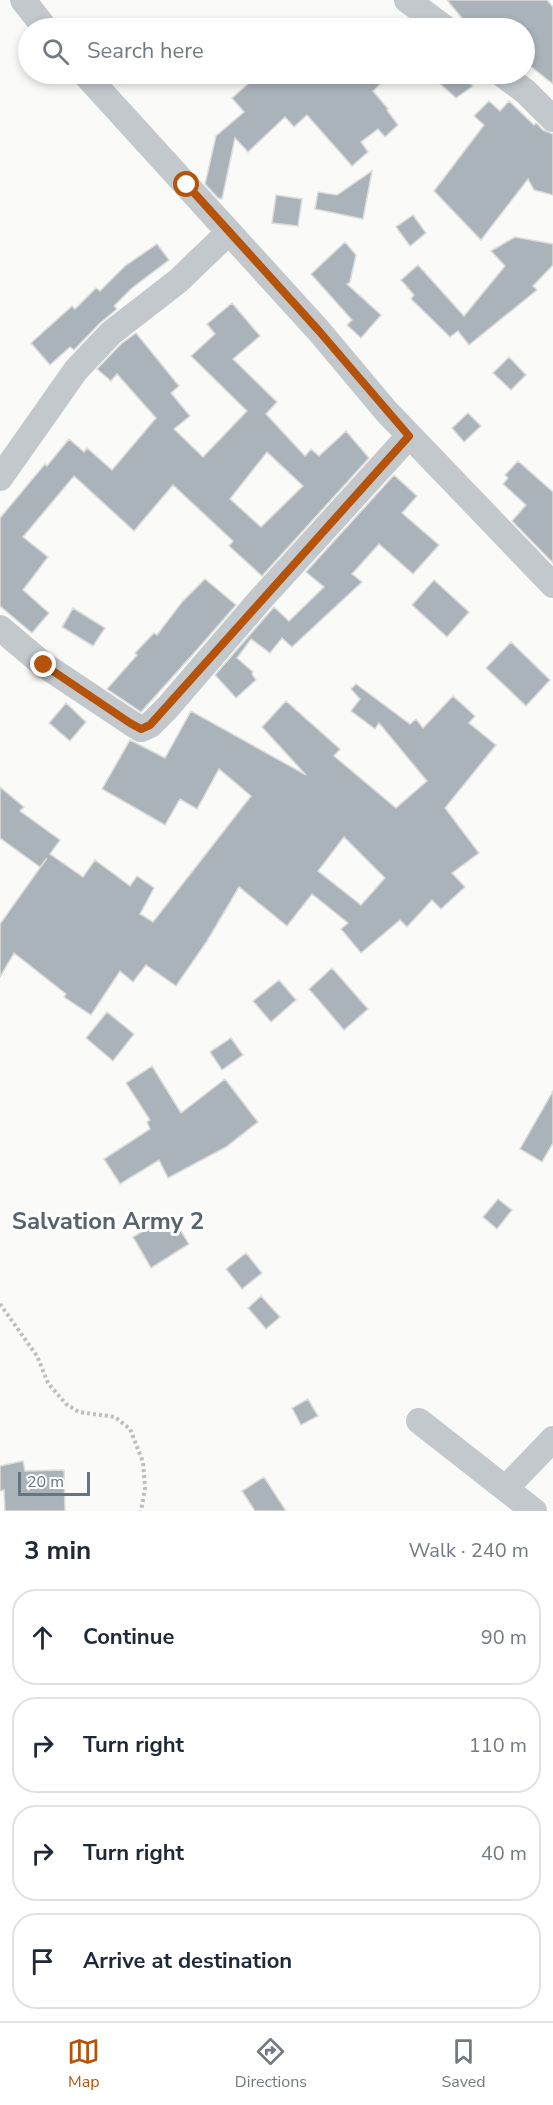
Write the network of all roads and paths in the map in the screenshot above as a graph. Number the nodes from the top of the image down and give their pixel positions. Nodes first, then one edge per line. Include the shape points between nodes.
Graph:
1 (22, 0) edge
2 (407, 0) edge
3 (37, 18) edge
4 (431, 18) edge
5 (94, 84) edge
6 (515, 84) edge
7 (553, 119) edge
8 (229, 232) junction
9 (409, 436) junction
10 (0, 478) edge
11 (553, 585) edge
12 (0, 628) edge
13 (0, 1304) edge
14 (419, 1421) dead end
15 (553, 1439) edge
16 (506, 1488) junction
17 (141, 1511) edge
18 (534, 1511) edge

1 - 3 street
2 - 4 street
5 - 8 street
6 - 7 street
8 - 9 street
8 - 10 street via 178,282 111,333 76,370
9 - 11 street
9 - 12 street via 150,725 141,729 130,723 44,665
13 - 17 path via 37,1356 48,1383 66,1404 79,1412 115,1417 130,1430 143,1462 145,1488
14 - 16 street
15 - 16 street
16 - 18 street

